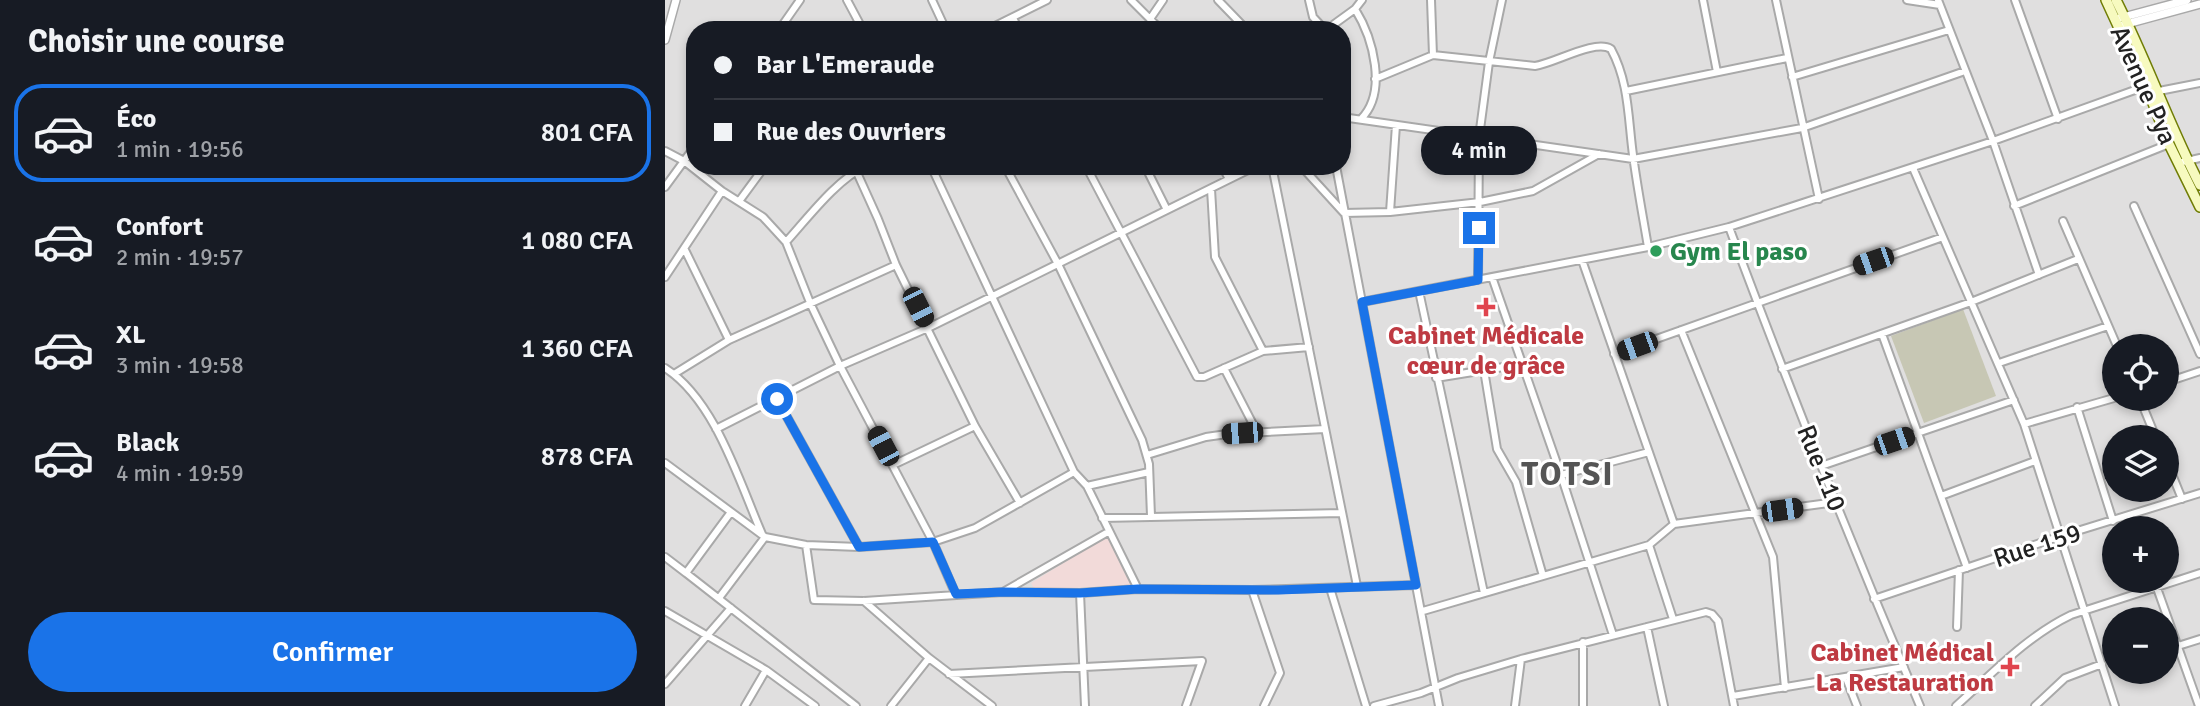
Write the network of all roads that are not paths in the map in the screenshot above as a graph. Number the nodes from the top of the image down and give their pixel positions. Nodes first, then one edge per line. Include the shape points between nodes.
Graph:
1 (676, 0) edge
2 (800, 0) edge
3 (847, 0) edge
4 (861, 0) edge
5 (932, 0) edge
6 (1047, 0) edge
7 (1131, 0) edge
8 (1163, 0) edge
9 (1218, 0) edge
10 (1309, 0) edge
11 (1361, 0) edge
12 (1431, 0) edge
13 (1502, 0) edge
14 (1703, 0) edge
15 (1776, 0) edge
16 (1907, 0) edge
17 (2015, 0) edge
18 (2106, 0) edge
19 (2116, 0) edge
20 (2187, 0) edge
21 (1939, 2) edge
22 (2200, 4) edge
23 (2163, 6) edge
24 (853, 8) junction
25 (1355, 9) junction
26 (1013, 18) junction
27 (1150, 19) joint
28 (785, 21) edge
29 (859, 21) edge
30 (942, 21) edge
31 (1006, 21) edge
32 (1014, 21) edge
33 (1238, 21) edge
34 (1318, 21) edge
35 (1338, 21) edge
36 (2122, 21) junction
37 (1949, 30) junction
38 (665, 40) edge
39 (1433, 55) junction
40 (1787, 58) junction
41 (1489, 62) junction
42 (1965, 71) junction
43 (1717, 72) junction
44 (1792, 77) junction
45 (1375, 79) junction
46 (2200, 83) edge
47 (2151, 90) junction
48 (1626, 91) junction
49 (1351, 118) edge
50 (1361, 119) junction
51 (2058, 119) junction
52 (1396, 125) junction
53 (1802, 128) junction
54 (1479, 137) junction
55 (1993, 141) junction
56 (2169, 144) junction
57 (665, 151) edge
58 (1599, 154) junction
59 (686, 158) edge
60 (1633, 159) junction
61 (2200, 159) edge
62 (684, 161) junction
63 (2183, 162) junction
64 (1913, 168) junction
65 (702, 175) edge
66 (758, 175) edge
67 (848, 175) edge
68 (858, 175) edge
69 (935, 175) edge
70 (1010, 175) edge
71 (1090, 175) edge
72 (1150, 175) edge
73 (1227, 175) edge
74 (1237, 175) edge
75 (1274, 175) edge
76 (1309, 175) edge
77 (1338, 175) edge
78 (1229, 179) junction
79 (2200, 185) edge
80 (665, 187) edge
81 (1211, 188) junction
82 (722, 191) junction
83 (1819, 199) junction
84 (740, 200) junction
85 (1480, 202) junction
86 (2014, 206) junction
87 (2134, 206) dead end
88 (2200, 207) edge
89 (1167, 210) junction
90 (1390, 212) junction
91 (1344, 213) junction
92 (2063, 221) dead end
93 (1729, 227) junction
94 (1120, 234) junction
95 (1943, 237) junction
96 (786, 242) junction
97 (1648, 247) junction
98 (685, 250) junction
99 (2078, 259) junction
100 (1582, 260) junction
101 (1058, 264) junction
102 (896, 265) junction
103 (2039, 275) junction
104 (665, 277) edge
105 (1492, 277) junction
106 (1478, 280) junction
107 (1419, 291) junction
108 (992, 297) junction
109 (1362, 302) junction
110 (1757, 302) junction
111 (1971, 302) junction
112 (811, 305) junction
113 (2108, 326) junction
114 (928, 328) junction
115 (1681, 330) junction
116 (1882, 334) junction
117 (2112, 334) edge
118 (729, 340) junction
119 (1309, 347) junction
120 (1263, 351) junction
121 (1614, 354) junction
122 (2200, 354) edge
123 (1999, 363) junction
124 (1522, 364) junction
125 (840, 366) junction
126 (665, 368) edge
127 (1224, 368) junction
128 (1782, 369) junction
129 (1484, 370) junction
130 (2200, 371) edge
131 (674, 374) junction
132 (1436, 378) junction
133 (2179, 378) edge
134 (777, 399) junction
135 (2014, 400) junction
136 (2102, 401) edge
137 (2077, 407) junction
138 (2024, 424) junction
139 (975, 426) junction
140 (716, 429) junction
141 (1325, 429) junction
142 (1257, 432) junction
143 (1918, 433) junction
144 (1649, 452) junction
145 (1147, 455) junction
146 (2035, 461) junction
147 (665, 463) edge
148 (893, 465) junction
149 (1821, 466) junction
150 (1074, 472) junction
151 (1149, 472) junction
152 (1561, 475) junction
153 (1087, 486) junction
154 (2179, 492) edge
155 (2200, 493) edge
156 (1941, 496) junction
157 (2182, 499) junction
158 (1836, 502) junction
159 (1020, 503) junction
160 (731, 512) junction
161 (1342, 513) junction
162 (1755, 513) junction
163 (1151, 516) junction
164 (2111, 516) edge
165 (2129, 516) edge
166 (1102, 518) junction
167 (1674, 524) junction
168 (2102, 524) edge
169 (1108, 532) junction
170 (764, 536) junction
171 (2061, 536) junction
172 (933, 542) junction
173 (806, 545) junction
174 (1649, 545) junction
175 (859, 547) junction
176 (665, 557) edge
177 (1590, 562) junction
178 (1967, 568) junction
179 (1959, 570) junction
180 (686, 573) junction
181 (2200, 573) edge
182 (1543, 576) junction
183 (2179, 580) edge
184 (1416, 585) junction
185 (1357, 586) junction
186 (1330, 588) junction
187 (1138, 589) junction
188 (1252, 590) junction
189 (1003, 592) junction
190 (1080, 593) junction
191 (1484, 593) junction
192 (2141, 593) edge
193 (956, 594) junction
194 (719, 598) junction
195 (1874, 599) junction
196 (864, 601) junction
197 (731, 608) junction
198 (2086, 610) junction
199 (665, 611) edge
200 (1423, 611) junction
201 (1673, 619) junction
202 (1647, 626) junction
203 (1957, 627) dead end
204 (707, 634) junction
205 (1613, 635) junction
206 (2200, 639) edge
207 (1583, 642) junction
208 (2179, 646) edge
209 (2179, 649) edge
210 (929, 658) junction
211 (1521, 659) junction
212 (2102, 664) joint
213 (1904, 667) junction
214 (1082, 668) junction
215 (766, 670) junction
216 (949, 674) junction
217 (1846, 678) junction
218 (665, 684) edge
219 (2108, 684) edge
220 (1436, 688) junction
221 (1785, 688) junction
222 (1733, 696) junction
223 (745, 706) edge
224 (815, 706) edge
225 (856, 706) edge
226 (891, 706) edge
227 (992, 706) edge
228 (1085, 706) edge
229 (1186, 706) edge
230 (1264, 706) edge
231 (1366, 706) edge
232 (1374, 706) edge
233 (1439, 706) edge
234 (1515, 706) edge
235 (1583, 706) edge
236 (1664, 706) edge
237 (1734, 706) edge
238 (1857, 706) edge
239 (1920, 706) edge
240 (1956, 706) edge
241 (2035, 706) edge
242 (2115, 706) edge
243 (2199, 706) edge

1 - 38 street
2 - 28 street
3 - 24 street
4 - 24 street
5 - 30 street
6 - 26 street
7 - 27 street
8 - 27 street
9 - 33 street
10 - 34 street
11 - 25 street
12 - 39 street
13 - 41 street
14 - 43 street
15 - 40 street
16 - 21 street
17 - 51 street
18 - 36 main road, Avenue Pya
19 - 36 main road, Avenue Pya
20 - 23 street
21 - 37 street
22 - 23 street
23 - 36 street
24 - 29 street
25 - 35 street
25 - 45 street via 1369,38
26 - 31 street
26 - 32 street
36 - 47 main road, Avenue Pya
37 - 42 street
37 - 44 street
39 - 41 street
39 - 45 street
40 - 43 street
40 - 44 street
41 - 48 street via 1535,66 1603,45 1611,49 1621,67
41 - 54 street
42 - 53 street
42 - 55 street
43 - 48 street
44 - 53 street
45 - 50 street via 1370,107
46 - 47 street
47 - 51 street
47 - 56 main road, Avenue Pya
47 - 63 main road, Avenue Pya
48 - 60 street
49 - 50 street
50 - 52 street
51 - 55 street
52 - 54 street
52 - 90 street
53 - 60 street
53 - 83 street
54 - 58 street
54 - 85 street
55 - 64 street
55 - 86 street
56 - 63 main road, Avenue Pya
56 - 86 street
57 - 62 street
58 - 60 street
58 - 85 street via 1540,188
59 - 62 street
60 - 97 street
61 - 63 street
62 - 80 street
63 - 79 main road, Avenue Pya
63 - 88 main road, Avenue Pya
64 - 83 street
64 - 95 street
65 - 82 street
66 - 84 street
67 - 96 street
68 - 102 street
69 - 108 street
70 - 101 street
71 - 94 street
72 - 89 street
73 - 78 street
74 - 78 street
75 - 119 street
76 - 91 street
77 - 91 street
78 - 81 street
81 - 89 street
81 - 120 street via 1215,257
82 - 84 street
82 - 98 street
83 - 93 street
84 - 96 street via 764,217
85 - 90 street
85 - 106 street
86 - 103 street
87 - 122 street
89 - 94 street
90 - 91 street
91 - 109 street
92 - 99 street
93 - 97 street
93 - 110 street, Rue 110
94 - 101 street
94 - 127 street via 1196,377
95 - 110 street
95 - 111 street
96 - 112 street
97 - 100 street
98 - 104 street
98 - 118 street
99 - 103 street
99 - 113 street
100 - 105 street
100 - 121 street
101 - 108 street
101 - 145 street via 1131,412
102 - 112 street
102 - 114 street
103 - 111 street
105 - 106 street
105 - 124 street
106 - 107 street
107 - 109 street
107 - 132 street
108 - 114 street
108 - 150 street
109 - 184 street
110 - 115 street
110 - 128 street, Rue 110
111 - 116 street
111 - 123 street
112 - 118 street
112 - 125 street
113 - 117 street
113 - 123 street
114 - 125 street
114 - 139 street
115 - 121 street
115 - 162 street
116 - 128 street
116 - 143 street
118 - 131 street
119 - 120 street
119 - 141 street
120 - 127 street
121 - 144 street
123 - 135 street
124 - 129 street
124 - 152 street
125 - 134 street
125 - 148 street
126 - 131 street
127 - 142 street
128 - 149 street, Rue 110
129 - 132 street
129 - 182 street via 1497,449 1516,482
130 - 133 street
131 - 140 street via 694,394
132 - 191 street
134 - 140 street
134 - 175 street
135 - 138 street
135 - 143 street
136 - 137 street
137 - 138 street
137 - 164 street
138 - 146 street
139 - 148 street
139 - 159 street
140 - 170 street
141 - 142 street
141 - 161 street
142 - 145 street via 1206,437
143 - 149 street
143 - 156 street
144 - 152 street
144 - 167 street
145 - 151 street
146 - 156 street
146 - 171 street
147 - 160 street
148 - 172 street
149 - 158 street, Rue 110
150 - 153 street
150 - 159 street
151 - 153 street
151 - 163 street
152 - 177 street
153 - 166 street
154 - 157 street
155 - 157 street, Rue 159
156 - 178 street
157 - 165 street, Rue 159
158 - 162 street
158 - 195 street, Rue 110
159 - 172 street via 975,528
160 - 170 street
160 - 180 street
161 - 163 street
161 - 185 street
162 - 167 street
162 - 221 street via 1774,562
163 - 166 street
166 - 169 street
167 - 174 street
168 - 171 street, Rue 159
169 - 187 street
169 - 189 street
170 - 173 street
170 - 194 street
171 - 178 street, Rue 159
171 - 198 street
172 - 175 street
172 - 193 street
173 - 175 street
173 - 196 street via 814,600
174 - 177 street
174 - 201 street
176 - 180 street
177 - 182 street
177 - 205 street
178 - 179 street, Rue 159
179 - 195 street, Rue 159
179 - 203 street
180 - 194 street
181 - 183 street
182 - 191 street
184 - 185 street
184 - 200 street
185 - 186 street
186 - 188 street
186 - 231 street
187 - 188 street
187 - 190 street
188 - 230 street via 1280,673
189 - 190 street
189 - 193 street
190 - 214 street
191 - 200 street
192 - 198 street
193 - 196 street
194 - 197 street
195 - 213 street, Rue 110
196 - 210 street
197 - 204 street
197 - 225 street
198 - 212 street
198 - 240 street via 2053,623 2031,639
199 - 204 street
200 - 220 street
201 - 202 street
201 - 222 street via 1706,612 1716,616
202 - 205 street
202 - 236 street
204 - 215 street
204 - 218 street
205 - 207 street
206 - 208 street
207 - 211 street
207 - 235 street
209 - 243 street
210 - 216 street
210 - 226 street
211 - 220 street
211 - 234 street
212 - 241 street via 2065,678
213 - 217 street
213 - 239 street, Rue 110
214 - 216 street
214 - 228 street
214 - 229 street via 1202,662
215 - 223 street
215 - 224 street
216 - 227 street
217 - 221 street
217 - 238 street
219 - 242 street
220 - 232 street
220 - 233 street
221 - 222 street
222 - 237 street

